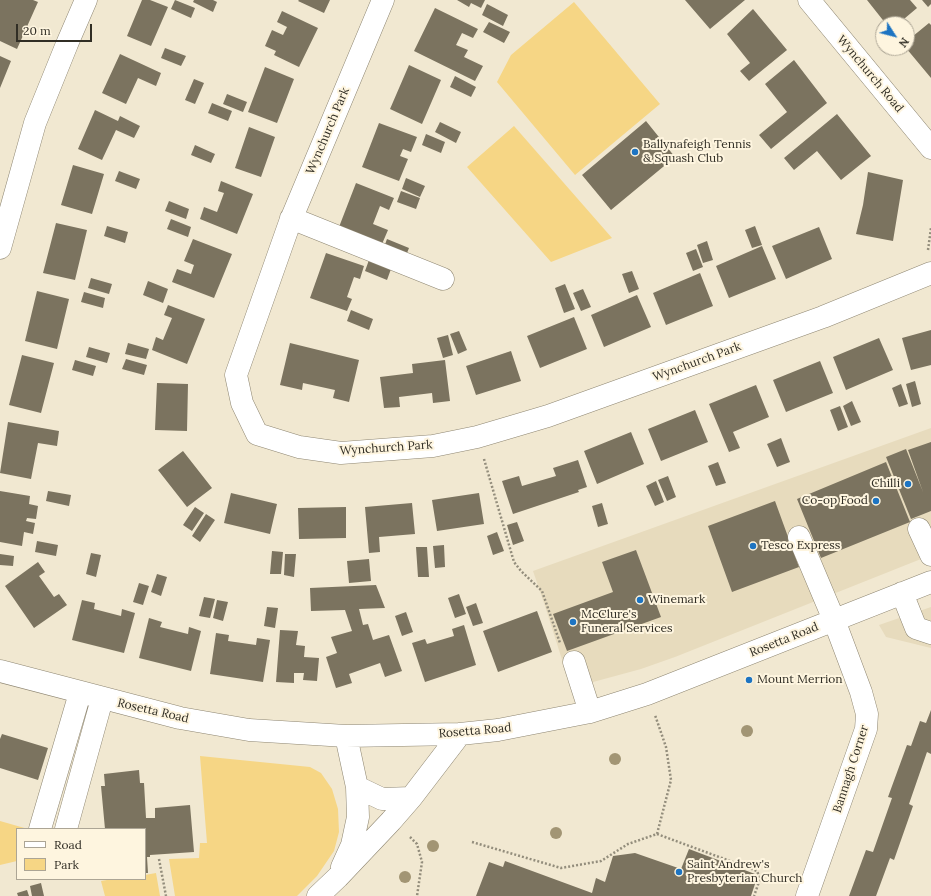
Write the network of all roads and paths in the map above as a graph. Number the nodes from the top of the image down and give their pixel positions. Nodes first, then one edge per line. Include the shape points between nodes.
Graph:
1 (86, 0) edge
2 (383, 0) edge
3 (809, 0) edge
4 (931, 148) edge
5 (292, 218) junction
6 (0, 248) edge
7 (931, 273) edge
8 (443, 279) dead end
9 (477, 437) junction
10 (919, 529) dead end
11 (800, 537) dead end
12 (931, 555) edge
13 (931, 582) edge
14 (902, 593) junction
15 (834, 620) junction
16 (931, 633) edge
17 (574, 662) joint
18 (0, 671) edge
19 (80, 693) junction
20 (647, 694) junction
21 (102, 699) junction
22 (590, 712) junction
23 (460, 734) junction
24 (346, 736) junction
25 (357, 787) junction
26 (411, 798) junction
27 (391, 821) junction
28 (40, 828) edge
29 (66, 828) edge
30 (657, 834) junction
31 (472, 842) dead end
32 (159, 859) dead end
33 (338, 877) junction
34 (166, 896) edge
35 (318, 896) edge
36 (417, 896) edge
37 (754, 896) edge
38 (807, 896) edge

1 - 6 street via 35,123
2 - 5 street, Wynchurch Park
3 - 4 street, Wynchurch Road
5 - 8 street
5 - 9 street, Wynchurch Park via 236,375 242,403 257,434 299,447 341,453 433,446
7 - 9 street, Wynchurch Park via 823,317 556,414
9 - 17 path via 514,562 542,591 563,652
10 - 12 street
11 - 15 street, Bannagh Corner
13 - 14 street, Rosetta Road
14 - 15 street, Rosetta Road
14 - 16 street via 916,628
15 - 20 street, Rosetta Road
15 - 38 street, Bannagh Corner via 861,692 867,714 866,729
17 - 22 street
18 - 19 street, Rosetta Road
19 - 21 street, Rosetta Road
19 - 28 street
20 - 22 street, Rosetta Road
20 - 30 path via 666,747 671,780
21 - 24 street, Rosetta Road via 180,718 249,730
21 - 29 street
22 - 23 street, Rosetta Road via 498,730
23 - 24 street, Rosetta Road
23 - 26 street
24 - 25 street
25 - 26 street via 382,799
25 - 33 street via 358,817 354,838
26 - 27 street
27 - 33 street
27 - 36 path via 417,844 422,862
30 - 31 path via 628,844 601,861 561,868
30 - 37 path via 757,871 760,879
32 - 34 path
33 - 35 street

